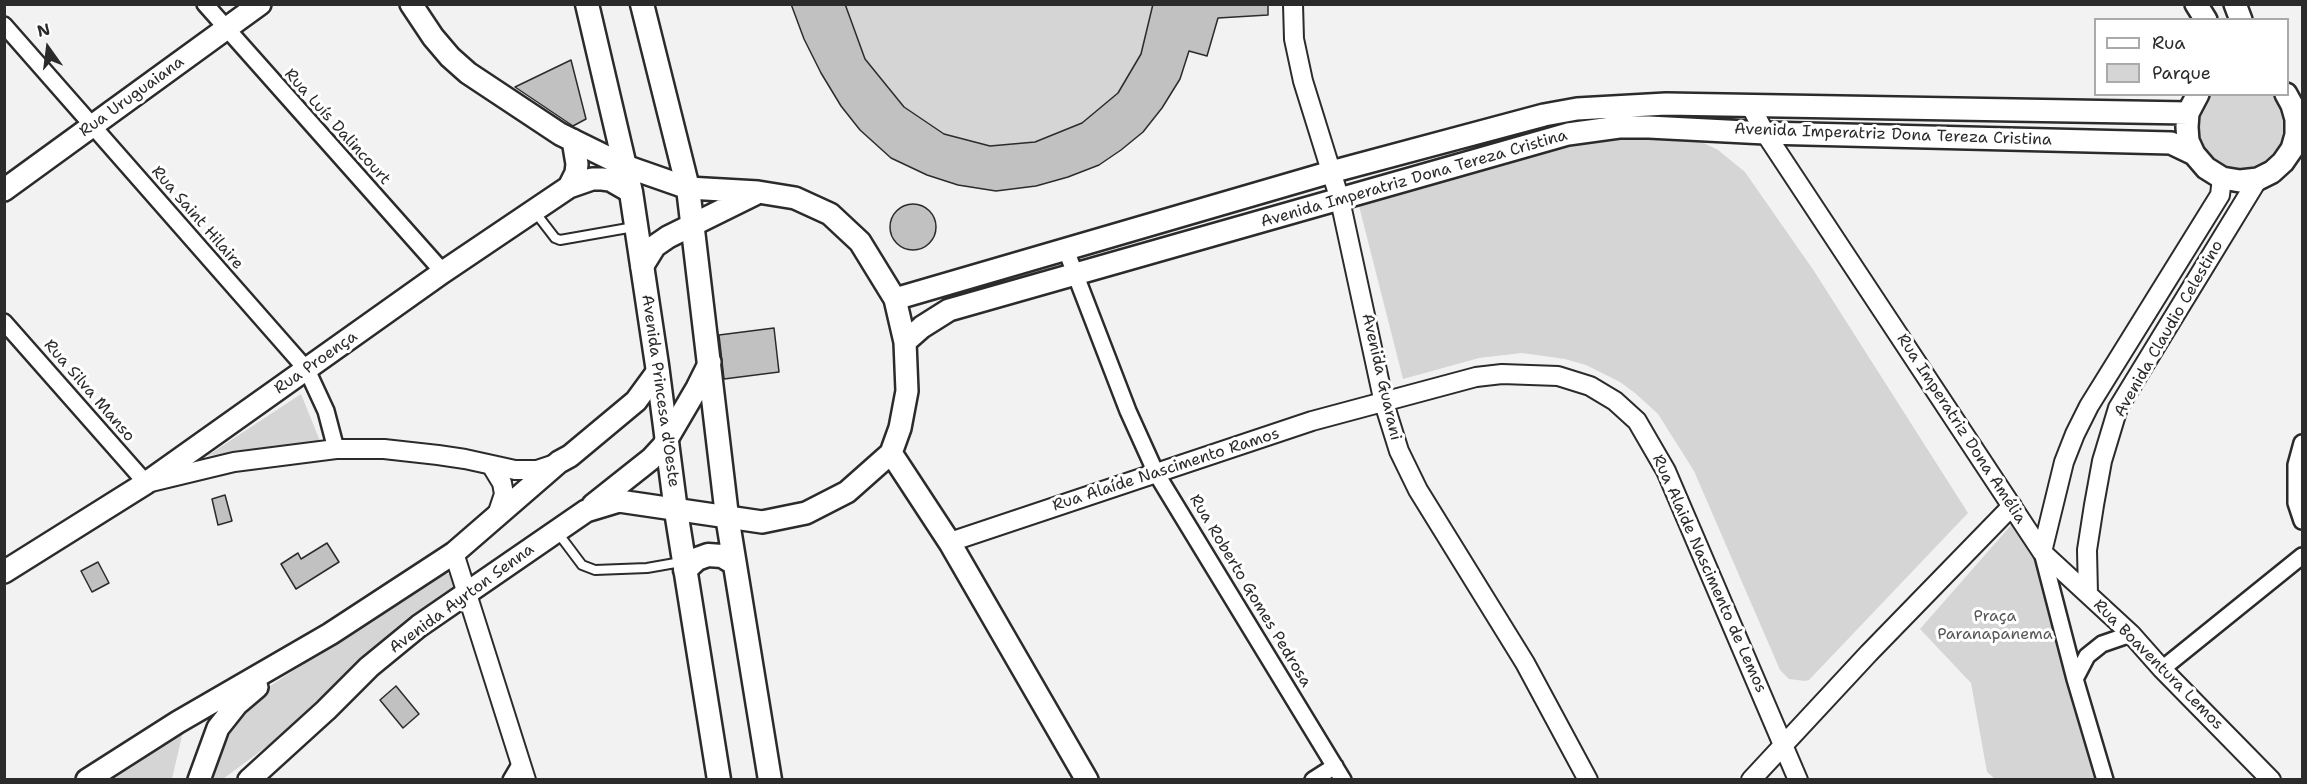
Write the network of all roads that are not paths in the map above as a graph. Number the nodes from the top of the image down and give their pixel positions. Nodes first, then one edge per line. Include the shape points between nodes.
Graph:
1 (205, 4) edge
2 (260, 4) edge
3 (411, 4) edge
4 (587, 4) edge
5 (642, 4) edge
6 (1293, 4) edge
7 (2196, 4) edge
8 (2205, 18) edge
9 (4, 25) edge
10 (226, 29) junction
11 (2293, 102) edge
12 (2193, 104) edge
13 (1751, 107) junction
14 (92, 127) junction
15 (1765, 133) junction
16 (2299, 134) edge
17 (573, 140) junction
18 (2194, 154) junction
19 (625, 166) junction
20 (1331, 172) junction
21 (2222, 178) junction
22 (2258, 179) junction
23 (569, 187) junction
24 (688, 189) junction
25 (4, 190) edge
26 (631, 192) junction
27 (758, 192) junction
28 (1340, 200) junction
29 (534, 210) junction
30 (694, 225) junction
31 (636, 227) junction
32 (1066, 250) junction
33 (642, 267) junction
34 (443, 272) junction
35 (1076, 274) junction
36 (895, 299) junction
37 (4, 322) edge
38 (905, 342) junction
39 (710, 362) junction
40 (307, 370) junction
41 (658, 371) junction
42 (1384, 403) junction
43 (667, 439) junction
44 (2302, 442) edge
45 (336, 449) junction
46 (891, 453) junction
47 (559, 462) junction
48 (490, 465) junction
49 (1156, 473) junction
50 (146, 483) junction
51 (2012, 506) junction
52 (586, 511) junction
53 (676, 511) junction
54 (727, 516) junction
55 (496, 518) junction
56 (2302, 521) edge
57 (557, 531) junction
58 (950, 542) junction
59 (2043, 552) junction
60 (454, 553) junction
61 (2302, 556) edge
62 (734, 563) junction
63 (685, 566) junction
64 (4, 572) edge
65 (467, 594) junction
66 (2088, 594) junction
67 (330, 634) junction
68 (2131, 634) junction
69 (2162, 669) junction
70 (2075, 679) junction
71 (326, 710) junction
72 (1783, 745) junction
73 (1335, 766) junction
74 (523, 771) edge
75 (87, 780) edge
76 (199, 780) edge
77 (249, 780) edge
78 (271, 780) edge
79 (511, 780) edge
80 (719, 780) edge
81 (770, 780) edge
82 (1087, 780) edge
83 (1312, 780) edge
84 (1343, 780) edge
85 (1588, 780) edge
86 (1751, 780) edge
87 (1798, 780) edge
88 (2105, 780) edge
89 (2271, 780) edge

1 - 10 street, Rua Luís Dalincourt
2 - 10 main road, Rua Uruguaiana
3 - 17 main road via 450,57 468,73
4 - 19 main road, Avenida Princesa d'Oeste
5 - 24 main road
6 - 20 street, Avenida Guarani via 1294,39 1303,81
7 - 8 main road
9 - 14 street, Rua Saint Hilaire
10 - 14 main road, Rua Uruguaiana
10 - 34 street, Rua Luís Dalincourt
11 - 16 main road
12 - 13 main road, Avenida Imperatriz Dona Tereza Cristina
12 - 18 main road via 2187,134
13 - 15 street, Rua Imperatriz Dona Amélia
13 - 20 main road, Avenida Imperatriz Dona Tereza Cristina via 1640,104 1577,109
14 - 25 main road, Rua Uruguaiana
14 - 40 street, Rua Saint Hilaire
15 - 18 main road, Avenida Imperatriz Dona Tereza Cristina via 2171,143
15 - 28 main road, Avenida Imperatriz Dona Tereza Cristina via 1619,127 1568,134
15 - 51 street, Rua Imperatriz Dona Amélia
16 - 22 main road via 2283,162
17 - 19 main road
17 - 23 main road via 577,164
18 - 21 main road
19 - 24 main road
19 - 26 main road, Avenida Princesa d'Oeste
20 - 28 street, Avenida Guarani
20 - 32 main road, Avenida Imperatriz Dona Tereza Cristina
21 - 22 main road
21 - 59 street, Avenida Claudio Celestino via 2220,195 2075,434 2064,462
22 - 66 street, Avenida Claudio Celestino via 2118,408 2094,505 2087,550
23 - 26 main road, Rua Proença via 602,179
23 - 29 main road, Rua Proença
24 - 27 main road
24 - 30 main road
26 - 31 main road, Avenida Princesa d'Oeste
27 - 30 main road
27 - 36 main road via 795,198 830,214 860,242
28 - 35 main road, Avenida Imperatriz Dona Tereza Cristina
28 - 42 street, Avenida Guarani
29 - 31 lane via 560,240
29 - 34 main road, Rua Proença
30 - 33 main road via 656,246
30 - 39 main road
31 - 33 main road, Avenida Princesa d'Oeste
32 - 35 street, Rua Roberto Gomes Pedrosa
32 - 36 main road, Avenida Imperatriz Dona Tereza Cristina
33 - 41 main road, Avenida Princesa d'Oeste
34 - 40 main road, Rua Proença
35 - 38 main road, Avenida Imperatriz Dona Tereza Cristina via 949,310
35 - 49 street, Rua Roberto Gomes Pedrosa
36 - 38 main road
37 - 50 street, Rua Silva Manso
38 - 46 main road via 907,391
39 - 43 main road
39 - 54 main road
40 - 45 street, Rua Saint Hilaire via 326,411
40 - 50 main road, Rua Proença
41 - 43 main road, Avenida Princesa d'Oeste
41 - 47 main road via 636,401
42 - 49 street, Rua Alaíde Nascimento Ramos via 1311,421
42 - 72 street, Rua Alaide Nascimento de Lemos via 1476,377 1512,374 1558,376 1590,386 1615,401 1637,422 1666,471
42 - 85 street, Avenida Guarani via 1398,451 1418,490 1526,663
43 - 52 main road via 651,459
43 - 53 main road, Avenida Princesa d'Oeste
44 - 56 street via 2296,465 2296,503
45 - 48 street via 384,449
45 - 50 street via 234,462
46 - 54 main road, Avenida Ayrton Senna via 847,492 806,513 762,522
46 - 58 main road
47 - 48 street via 525,471
47 - 55 main road
48 - 55 street via 504,494
49 - 58 street, Rua Alaíde Nascimento Ramos
49 - 73 street, Rua Roberto Gomes Pedrosa
50 - 64 main road, Rua Proença
51 - 59 street, Rua Imperatriz Dona Amélia
51 - 72 street
52 - 53 main road, Avenida Ayrton Senna via 619,501
52 - 57 main road, Avenida Ayrton Senna
53 - 54 main road, Avenida Ayrton Senna
53 - 63 main road, Avenida Princesa d'Oeste
54 - 62 main road
55 - 60 main road
57 - 63 lane via 582,565 595,570
57 - 65 main road, Avenida Ayrton Senna
58 - 82 main road
59 - 66 street, Rua Boaventura Lemos
59 - 70 street, Rua Imperatriz Dona Amélia
60 - 65 street
60 - 67 main road
61 - 69 street
62 - 63 main road via 722,556 708,555
62 - 81 main road
63 - 80 main road, Avenida Princesa d'Oeste
65 - 71 main road, Avenida Ayrton Senna via 418,626
65 - 74 street
66 - 68 street, Rua Boaventura Lemos
67 - 75 main road
67 - 76 main road via 237,704 218,728
68 - 69 street, Rua Boaventura Lemos
68 - 70 street via 2094,650
69 - 89 street, Rua Boaventura Lemos
70 - 88 street, Rua Imperatriz Dona Amélia
71 - 77 main road, Avenida Ayrton Senna
71 - 78 main road
72 - 86 street
72 - 87 street, Rua Alaide Nascimento de Lemos
73 - 83 street
73 - 84 street, Rua Roberto Gomes Pedrosa
74 - 79 street

